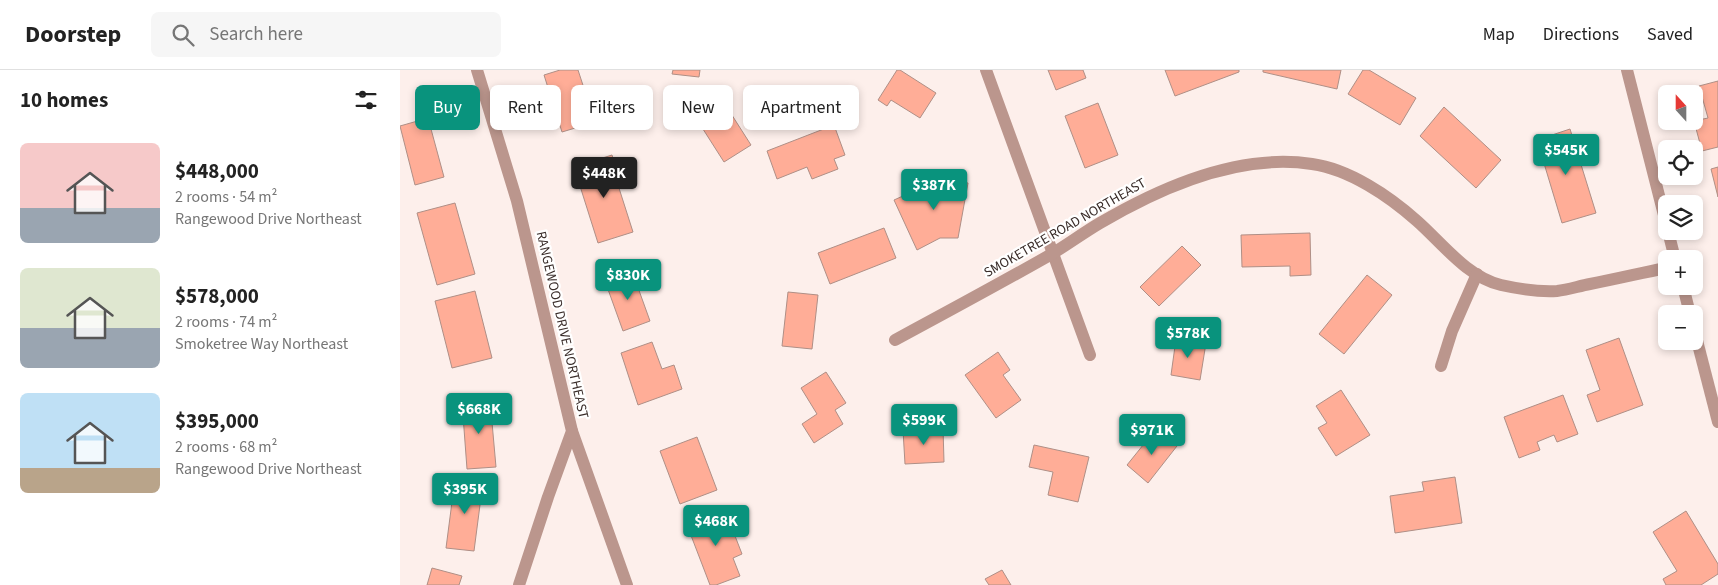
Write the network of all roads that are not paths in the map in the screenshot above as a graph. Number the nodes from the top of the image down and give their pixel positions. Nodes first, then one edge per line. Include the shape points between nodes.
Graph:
1 (477, 70) edge
2 (986, 70) edge
3 (1627, 70) edge
4 (1659, 195) edge
5 (1052, 254) junction
6 (1658, 270) edge
7 (1477, 274) junction
8 (895, 340) dead end
9 (1699, 350) edge
10 (1090, 355) dead end
11 (1441, 366) dead end
12 (1718, 422) edge
13 (572, 431) junction
14 (519, 585) edge
15 (627, 585) edge

1 - 13 street, RANGEWOOD DRIVE NORTHEAST via 517,201
2 - 5 street
3 - 4 street
5 - 7 street, SMOKETREE ROAD NORTHEAST via 1148,196 1216,171 1289,162 1313,164 1359,180 1416,220
5 - 8 street, SMOKETREE ROAD NORTHEAST
5 - 10 street
6 - 7 street, SMOKETREE ROAD NORTHEAST via 1556,291 1499,285
7 - 11 street via 1452,331
9 - 12 street
13 - 14 street, RANGEWOOD DRIVE NORTHEAST
13 - 15 street

